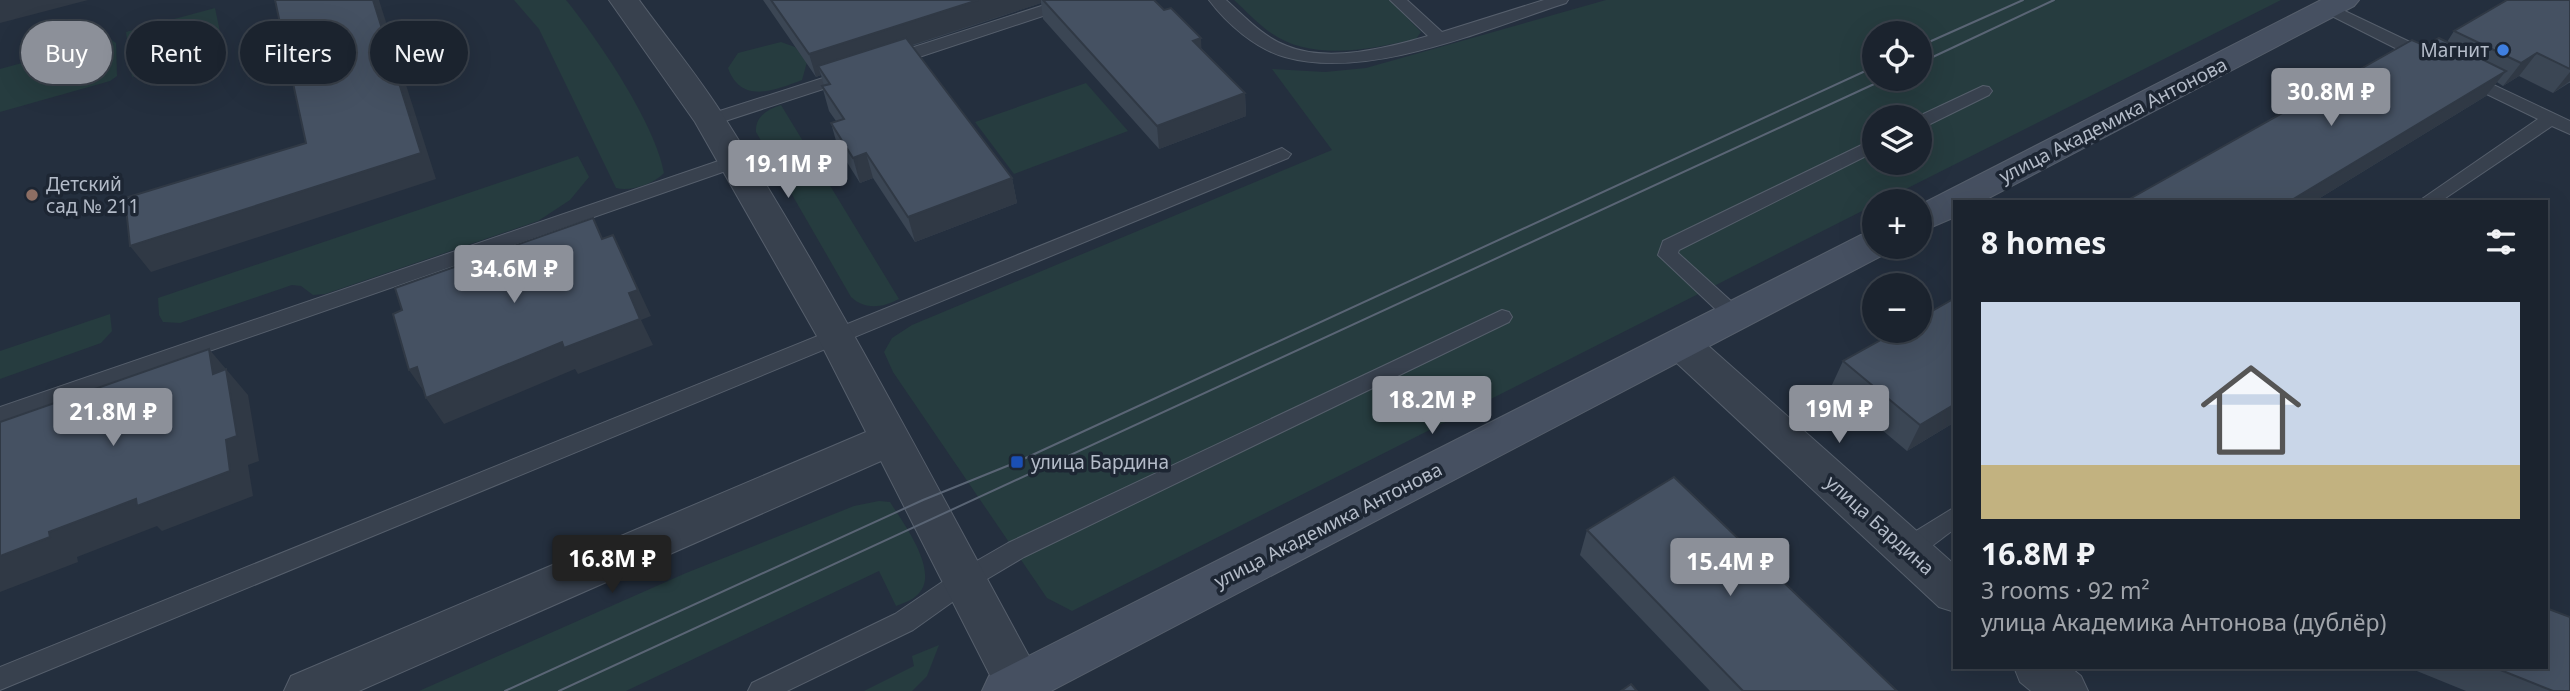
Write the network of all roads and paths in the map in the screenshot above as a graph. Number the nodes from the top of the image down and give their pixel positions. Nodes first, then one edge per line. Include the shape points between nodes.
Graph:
1 (624, 0) edge
2 (1076, 0) edge
3 (1217, 0) edge
4 (1398, 0) edge
5 (1560, 0) edge
6 (2336, 4) edge
7 (1437, 36) junction
8 (1983, 91) dead end
9 (1932, 117) edge
10 (2551, 119) junction
11 (710, 120) junction
12 (2570, 128) edge
13 (1862, 151) edge
14 (1282, 154) dead end
15 (733, 162) junction
16 (1959, 200) edge
17 (2430, 200) edge
18 (1953, 203) edge
19 (1932, 214) edge
20 (1862, 250) edge
21 (1735, 316) junction
22 (1502, 317) dead end
23 (837, 338) junction
24 (1681, 344) junction
25 (0, 416) edge
26 (891, 439) junction
27 (1953, 517) edge
28 (1906, 549) junction
29 (963, 581) junction
30 (1953, 591) edge
31 (2039, 669) edge
32 (0, 679) edge
33 (1013, 688) edge
34 (308, 691) edge
35 (761, 691) edge
36 (2064, 691) edge

1 - 11 street
2 - 11 lane
3 - 7 lane via 1261,39 1288,53 1321,59 1372,55
4 - 7 lane
5 - 7 lane
6 - 10 lane
6 - 16 main road, улица Академика Антонова
8 - 9 lane
10 - 12 lane
10 - 17 lane
11 - 15 street
13 - 21 lane via 1670,246 1668,255
14 - 23 lane
15 - 23 street
15 - 25 lane
18 - 19 main road, улица Академика Антонова
20 - 21 main road, улица Академика Антонова
21 - 24 main road, улица Академика Антонова
22 - 29 lane via 1029,544
23 - 26 street
23 - 32 lane
24 - 28 street, улица Бардина
24 - 33 main road, улица Академика Антонова
26 - 29 street
26 - 34 street
27 - 28 lane
28 - 30 street, улица Бардина
29 - 33 street
29 - 35 lane via 904,622
31 - 36 street

